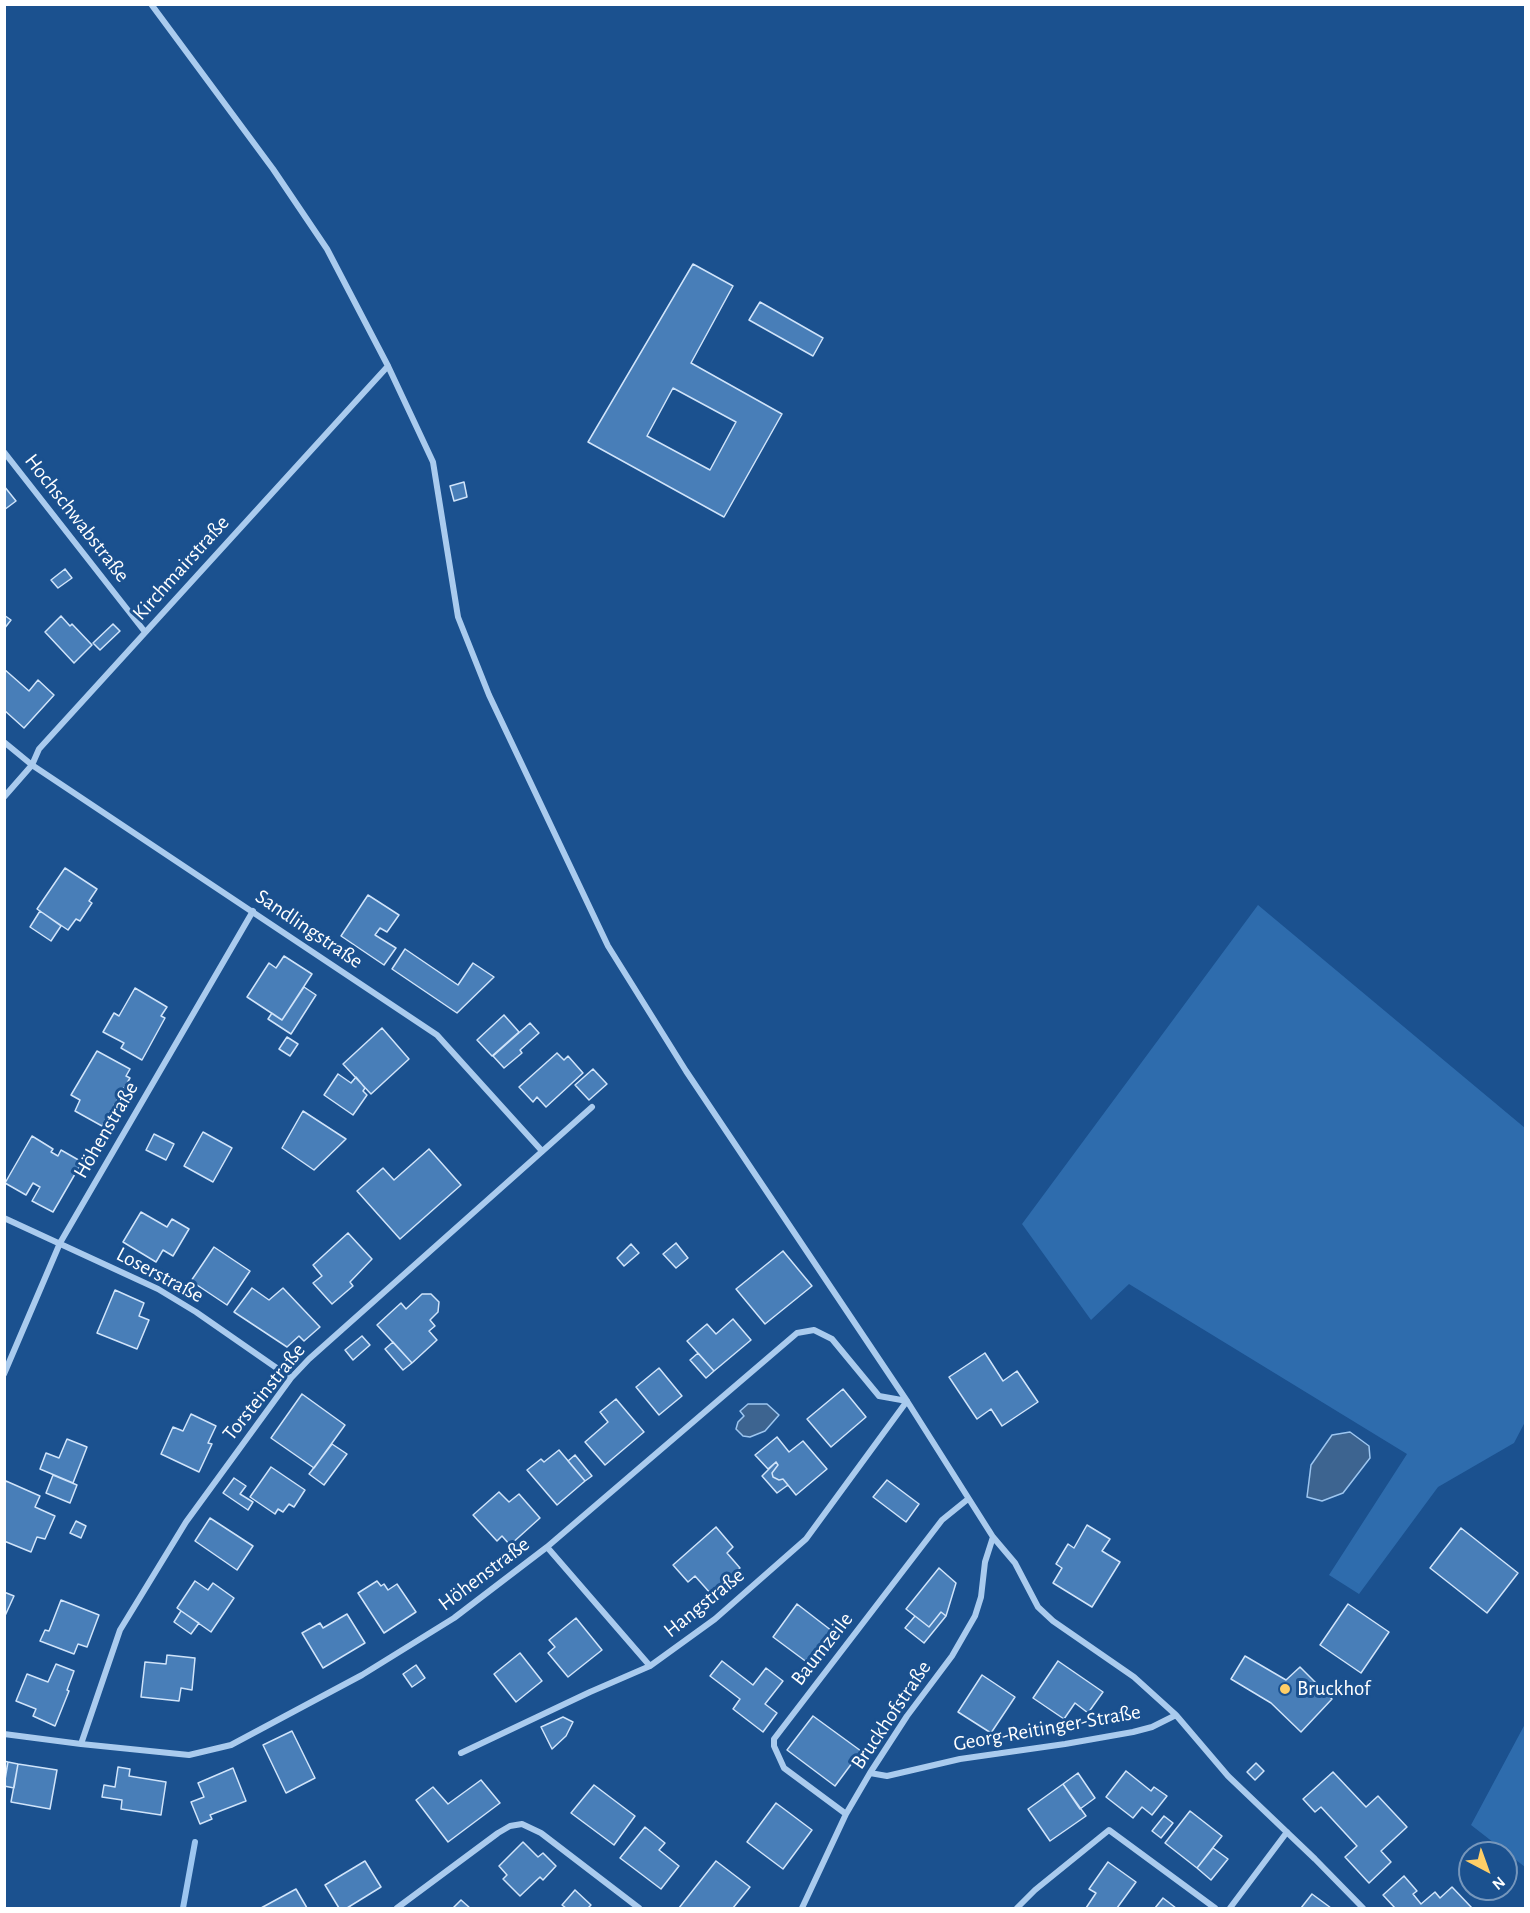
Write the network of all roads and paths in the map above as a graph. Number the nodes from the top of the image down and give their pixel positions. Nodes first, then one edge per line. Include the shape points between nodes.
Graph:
1 (151, 4) edge
2 (388, 366) junction
3 (4, 452) edge
4 (145, 632) junction
5 (4, 742) edge
6 (32, 765) junction
7 (4, 797) edge
8 (253, 911) junction
9 (592, 1107) dead end
10 (542, 1151) junction
11 (4, 1218) edge
12 (60, 1243) junction
13 (4, 1374) edge
14 (291, 1378) junction
15 (907, 1401) junction
16 (968, 1499) junction
17 (993, 1537) junction
18 (548, 1547) junction
19 (650, 1666) junction
20 (1176, 1714) junction
21 (4, 1734) edge
22 (81, 1744) junction
23 (461, 1753) dead end
24 (870, 1773) junction
25 (846, 1814) junction
26 (1287, 1832) junction
27 (398, 1908) edge
28 (639, 1908) edge
29 (802, 1908) edge
30 (1017, 1908) edge
31 (1215, 1908) edge
32 (1230, 1908) edge
33 (1363, 1908) edge

1 - 2 street via 327,249
2 - 4 street, Kirchmairstraße
2 - 15 street via 433,462 458,617 489,695 608,946 686,1071
3 - 4 street, Hochschwabstraße
4 - 6 street, Kirchmairstraße via 39,749
5 - 6 street, Sandlingstraße
6 - 7 street, Kirchmairstraße
6 - 8 street, Sandlingstraße
8 - 10 street, Sandlingstraße via 437,1035
8 - 12 street, Höhenstraße
9 - 10 street, Torsteinstraße
10 - 14 street, Torsteinstraße
11 - 12 street, Loserstraße
12 - 13 street, Höhenstraße
12 - 14 street, Loserstraße via 158,1289
14 - 22 street, Torsteinstraße via 186,1522 120,1630
15 - 16 street
15 - 18 street, Höhenstraße via 879,1396 832,1339 814,1330 797,1333
15 - 19 street, Hangstraße via 806,1539 715,1619
16 - 17 street
16 - 25 street, Baumzeile via 942,1520 774,1739 784,1768
17 - 20 street via 1044,1613 1134,1677
17 - 24 street, Bruckhofstraße via 975,1616 952,1656
18 - 19 street
18 - 22 street, Höhenstraße via 454,1618 362,1675 231,1745 189,1755
19 - 23 street, Hangstraße
20 - 24 street, Georg-Reitinger-Straße via 1132,1732 960,1759 888,1776
20 - 26 street via 1228,1776
21 - 22 street, Höhenstraße
24 - 25 street, Bruckhofstraße
25 - 29 street, Bruckhofstraße
26 - 32 street
26 - 33 street
27 - 28 street via 498,1833 522,1824 541,1833
30 - 31 street via 1109,1830

